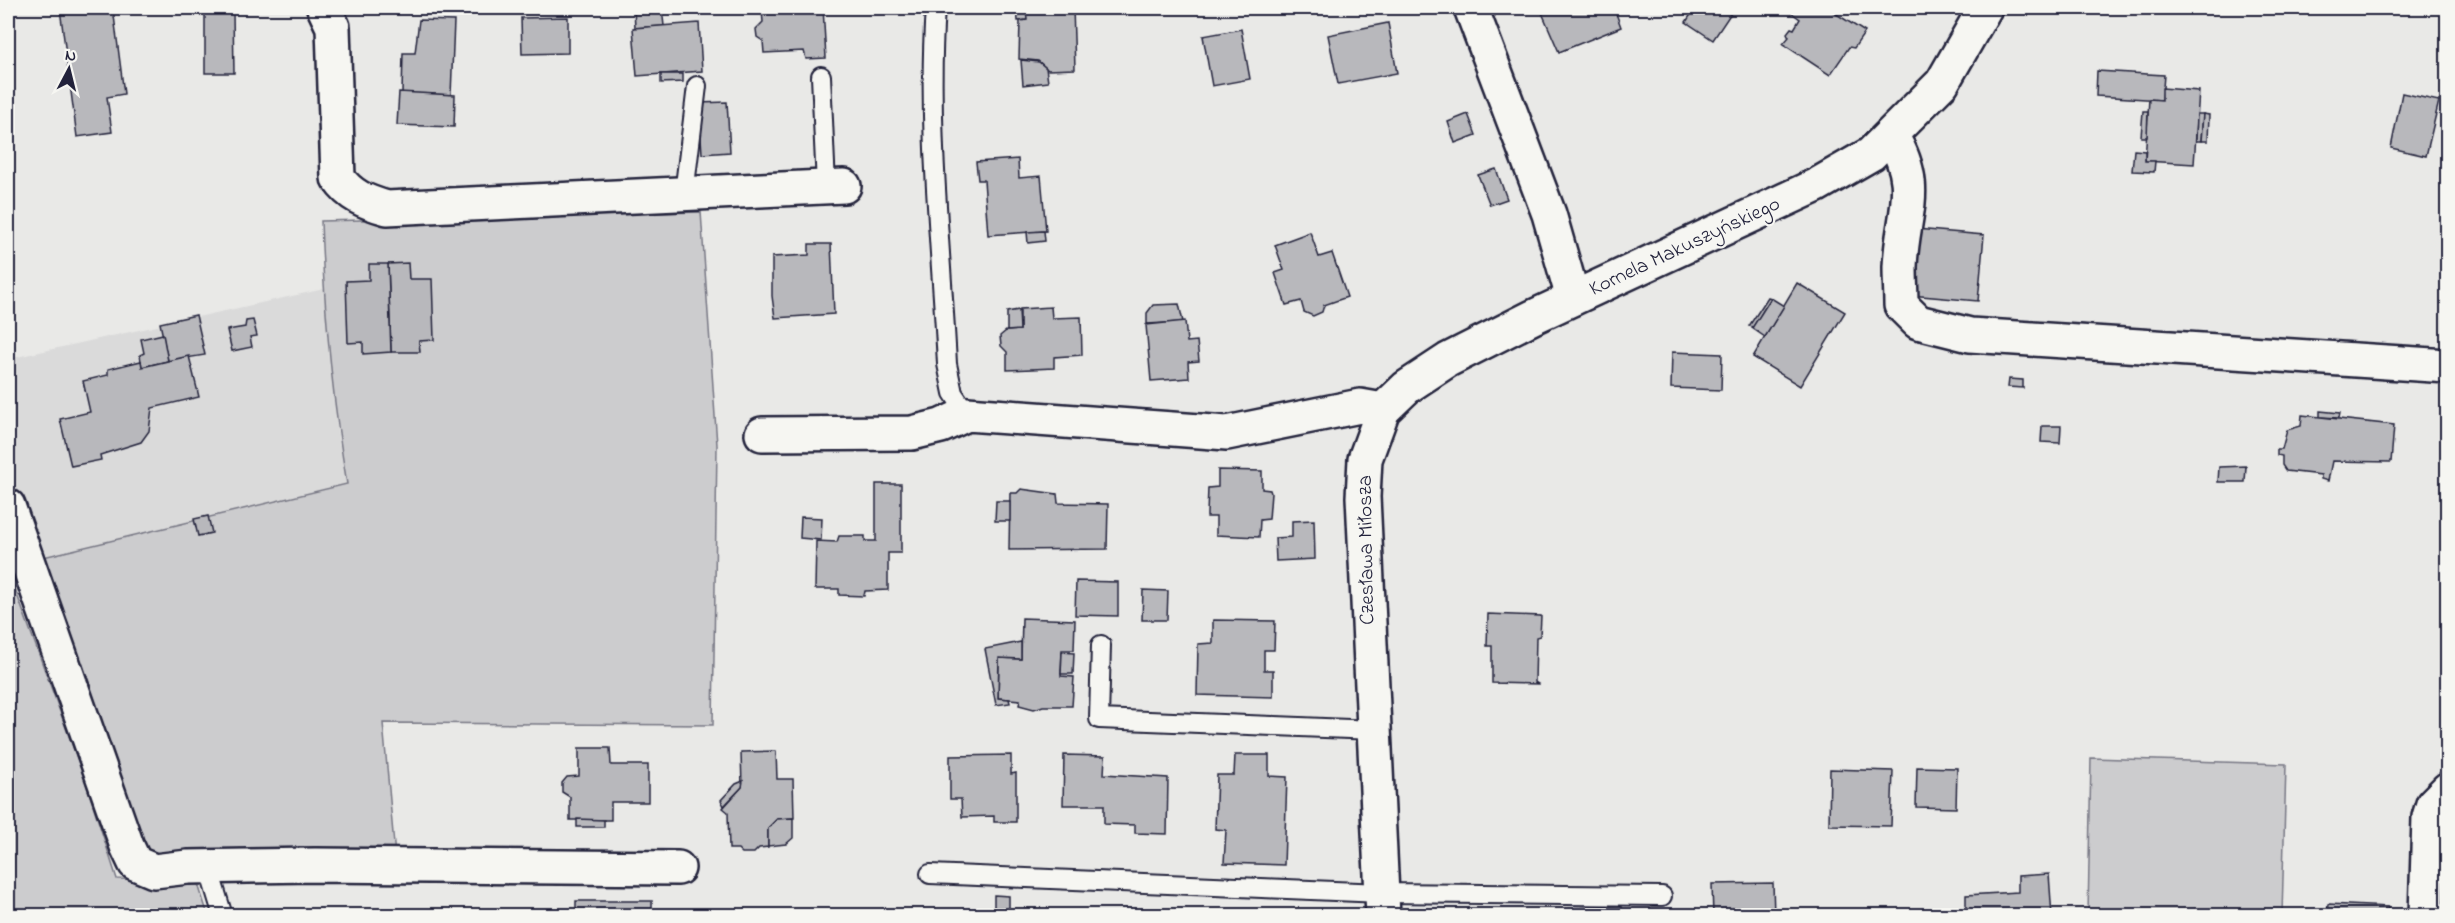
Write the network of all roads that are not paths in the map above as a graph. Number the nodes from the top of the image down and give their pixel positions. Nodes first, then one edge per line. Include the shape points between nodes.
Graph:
1 (324, 8) edge
2 (935, 8) edge
3 (1471, 8) edge
4 (1985, 8) edge
5 (821, 76) dead end
6 (697, 86) dead end
7 (1891, 135) junction
8 (835, 186) joint
9 (684, 194) junction
10 (1574, 298) junction
11 (2448, 366) edge
12 (1383, 410) junction
13 (968, 414) junction
14 (762, 434) dead end
15 (8, 506) edge
16 (1101, 645) dead end
17 (1374, 730) junction
18 (2448, 789) edge
19 (208, 867) junction
20 (678, 868) dead end
21 (930, 874) dead end
22 (1662, 896) dead end
23 (1382, 904) edge
24 (223, 915) edge
25 (2426, 915) edge

1 - 9 street via 333,27 338,178 348,192 387,208
2 - 13 lane via 936,155 947,364 953,393
3 - 10 street, Kornela Makuszyńskiego via 1549,214
4 - 7 street, Kornela Makuszyńskiego via 1942,83
5 - 8 lane
6 - 9 lane
7 - 10 street, Kornela Makuszyńskiego via 1871,154 1818,186
7 - 11 street via 1905,158 1911,191 1900,267 1901,305 1918,322 1970,335
8 - 9 street
10 - 12 street, Czesława Miłosza via 1448,360 1407,387
12 - 13 street via 1360,406 1227,433
12 - 17 street, Czesława Miłosza via 1365,459 1363,497
13 - 14 street via 912,433
15 - 19 street via 135,863 154,871
16 - 17 lane via 1099,719
17 - 23 street, Czesława Miłosza
18 - 25 street via 2433,804 2429,817
19 - 20 street
19 - 24 lane
21 - 23 lane
22 - 23 lane

